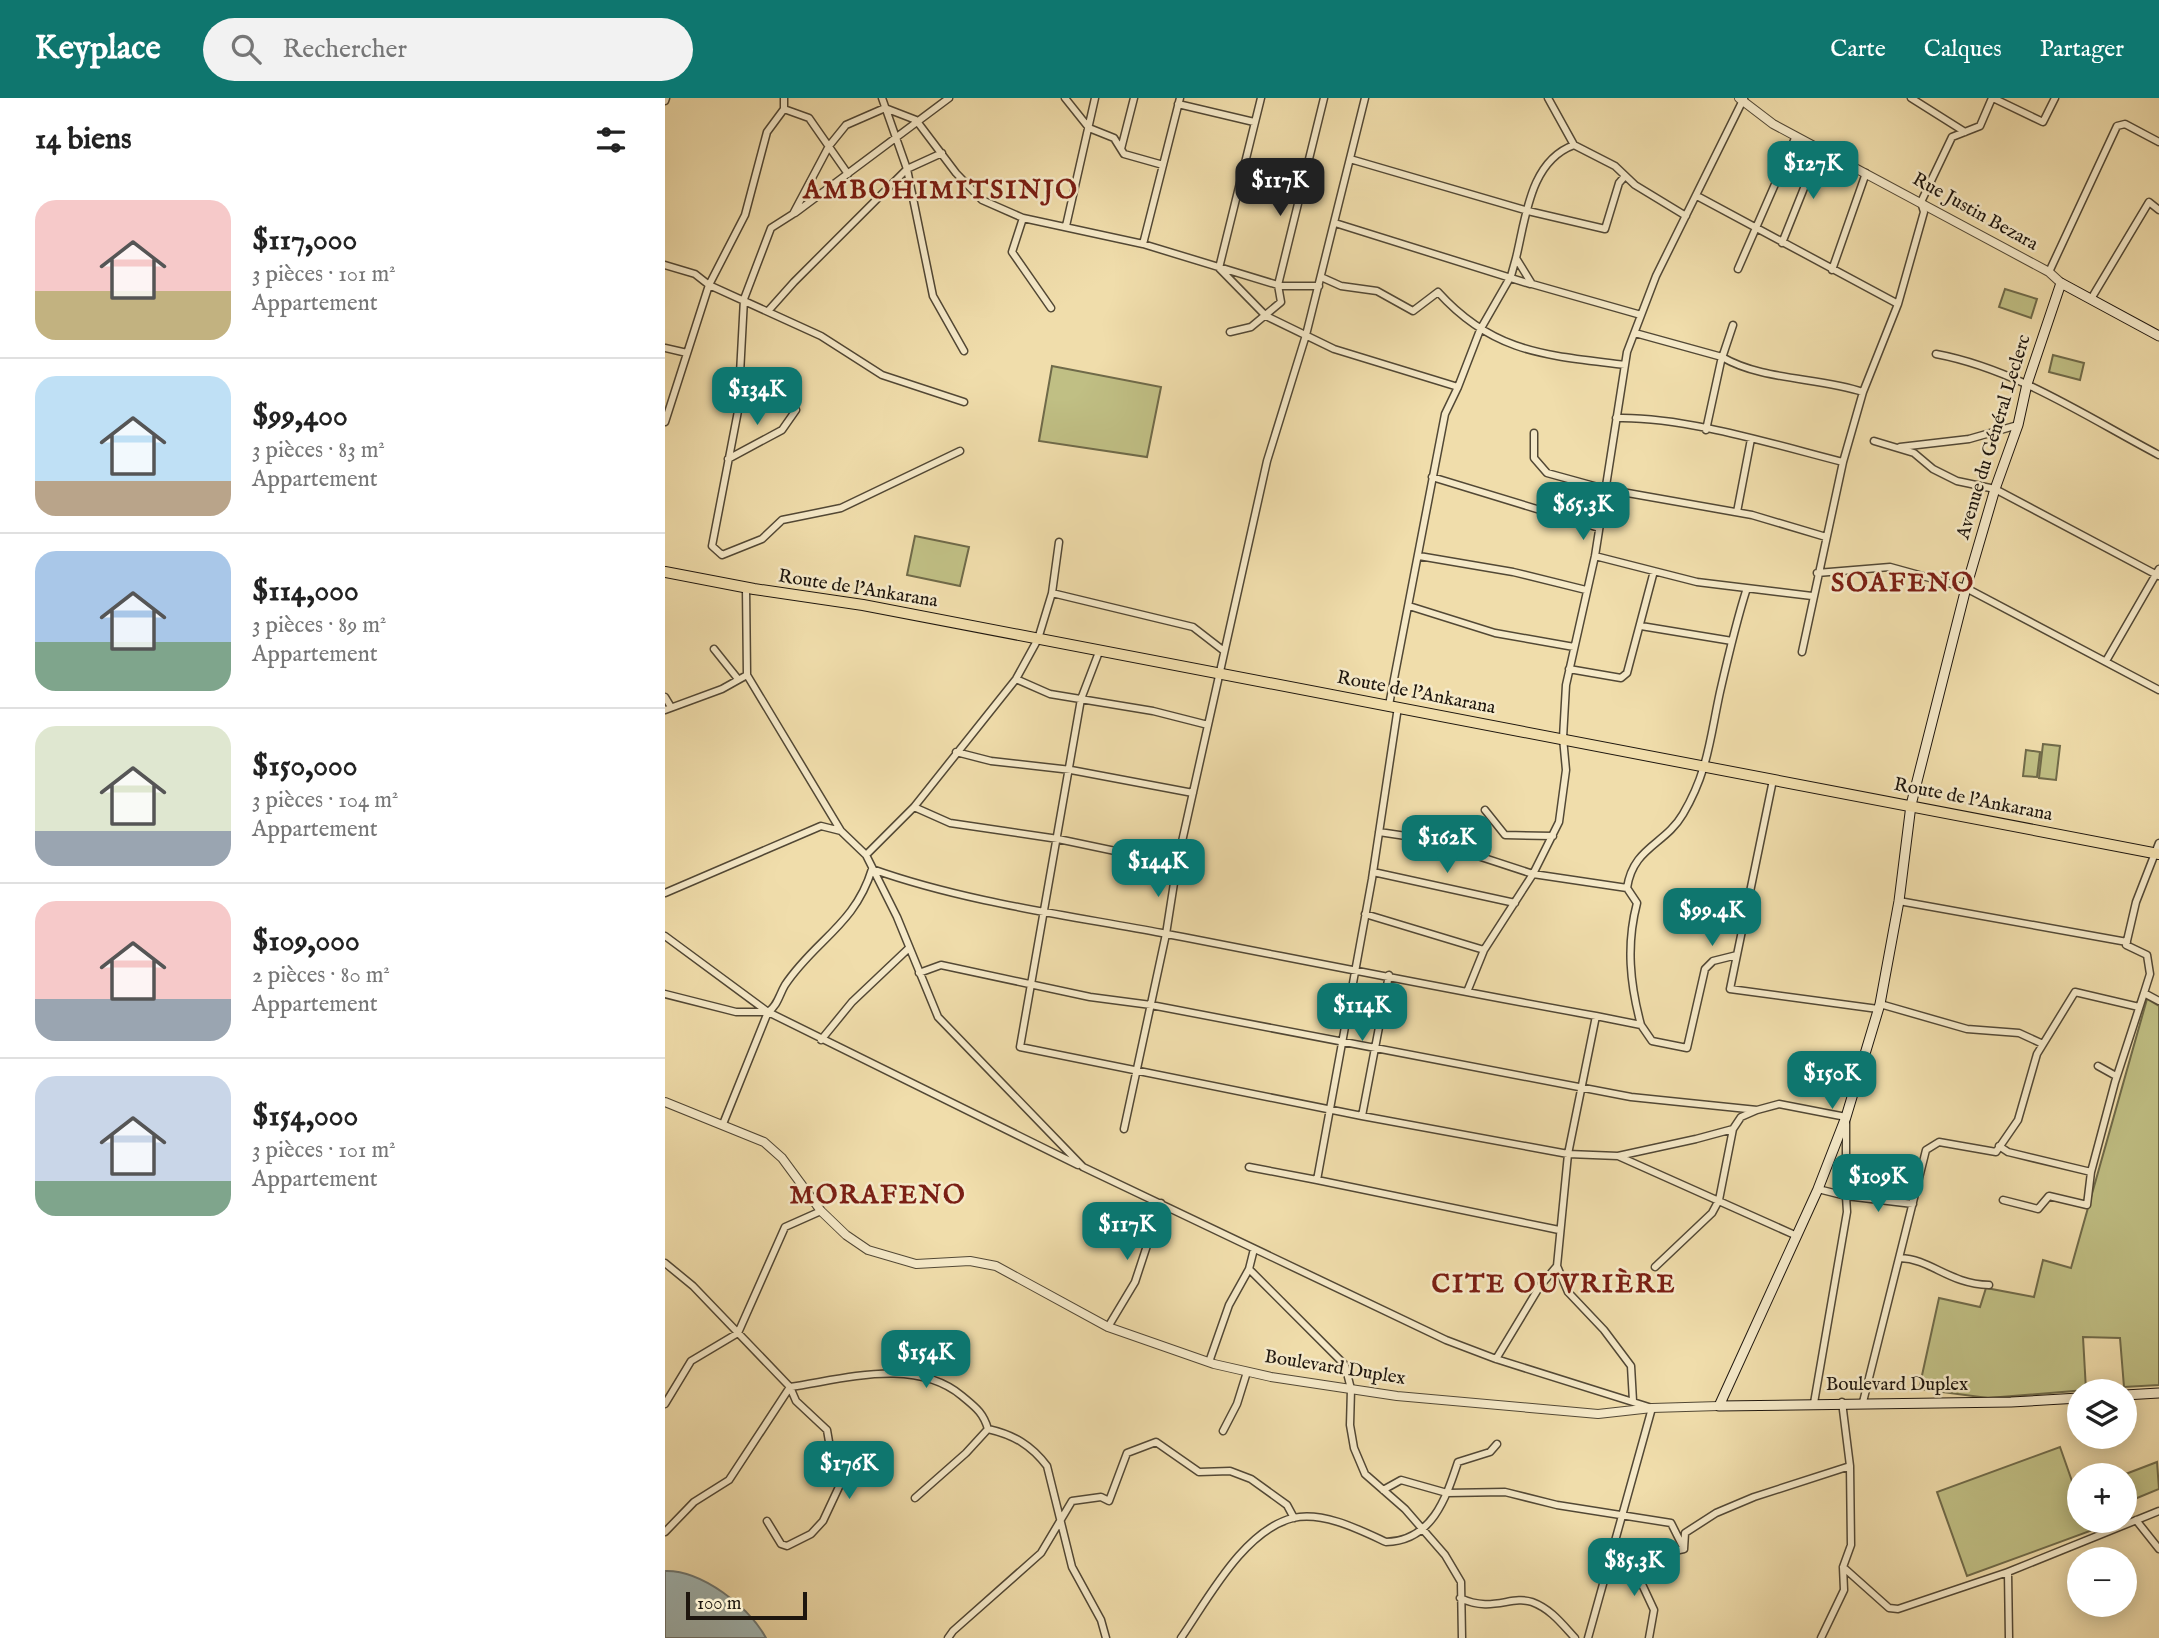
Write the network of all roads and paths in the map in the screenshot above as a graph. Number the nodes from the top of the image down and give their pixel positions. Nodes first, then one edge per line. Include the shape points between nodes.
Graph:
1 (784, 98) edge
2 (882, 98) edge
3 (949, 98) edge
4 (1065, 98) edge
5 (1095, 98) edge
6 (1134, 98) edge
7 (1261, 98) edge
8 (1324, 98) edge
9 (1365, 98) edge
10 (1911, 98) edge
11 (1992, 98) edge
12 (2055, 98) edge
13 (1742, 99) edge
14 (1551, 100) edge
15 (1179, 101) edge
16 (885, 108) junction
17 (784, 109) junction
18 (916, 120) junction
19 (1254, 122) junction
20 (1089, 128) junction
21 (1965, 132) junction
22 (895, 136) junction
23 (1796, 136) junction
24 (2159, 142) edge
25 (1574, 145) junction
26 (829, 146) junction
27 (1820, 148) junction
28 (1121, 149) junction
29 (941, 153) junction
30 (1350, 159) junction
31 (1163, 165) junction
32 (907, 169) junction
33 (1866, 173) junction
34 (848, 174) junction
35 (1625, 176) junction
36 (1697, 196) junction
37 (1921, 202) junction
38 (2159, 210) edge
39 (1528, 211) junction
40 (793, 214) junction
41 (1686, 216) junction
42 (1023, 218) junction
43 (1335, 223) junction
44 (1066, 226) junction
45 (1756, 228) junction
46 (1782, 243) junction
47 (1143, 244) junction
48 (1516, 258) junction
49 (665, 265) edge
50 (1219, 268) junction
51 (1738, 269) dead end
52 (1832, 270) junction
53 (2049, 272) junction
54 (1511, 276) junction
55 (1321, 277) junction
56 (2061, 283) junction
57 (1532, 284) junction
58 (709, 285) junction
59 (1278, 285) junction
60 (1319, 286) junction
61 (744, 299) junction
62 (2091, 299) junction
63 (1898, 304) junction
64 (1051, 308) dead end
65 (769, 310) junction
66 (1641, 315) junction
67 (1266, 316) junction
68 (1733, 325) dead end
69 (1480, 330) junction
70 (1230, 332) dead end
71 (1635, 333) junction
72 (1306, 335) junction
73 (2159, 336) edge
74 (665, 348) edge
75 (964, 351) dead end
76 (687, 353) junction
77 (1936, 354) dead end
78 (1722, 357) junction
79 (1625, 365) junction
80 (2027, 384) junction
81 (1458, 387) junction
82 (1863, 392) junction
83 (964, 402) dead end
84 (796, 410) dead end
85 (1616, 418) junction
86 (665, 422) edge
87 (2018, 425) junction
88 (1706, 430) junction
89 (1534, 433) dead end
90 (1751, 439) junction
91 (1874, 441) dead end
92 (1899, 447) junction
93 (960, 451) dead end
94 (2159, 455) edge
95 (728, 459) junction
96 (1843, 462) junction
97 (1432, 477) junction
98 (1605, 489) junction
99 (1995, 489) junction
100 (1737, 512) junction
101 (1599, 528) junction
102 (1826, 537) junction
103 (1059, 542) dead end
104 (1419, 556) junction
105 (1595, 556) junction
106 (1654, 571) junction
107 (665, 572) edge
108 (1818, 573) junction
109 (2158, 573) edge
110 (746, 588) junction
111 (1747, 588) junction
112 (1966, 588) junction
113 (1586, 590) junction
114 (1052, 593) junction
115 (1812, 596) junction
116 (1409, 606) junction
117 (1641, 626) junction
118 (1038, 639) junction
119 (1732, 641) junction
120 (1574, 647) junction
121 (714, 649) dead end
122 (1224, 651) junction
123 (1099, 652) junction
124 (1802, 652) dead end
125 (2106, 661) junction
126 (1569, 669) junction
127 (747, 675) junction
128 (1219, 675) junction
129 (738, 679) junction
130 (1016, 679) junction
131 (2159, 690) edge
132 (665, 696) edge
133 (1081, 699) junction
134 (1394, 706) junction
135 (668, 709) edge
136 (1208, 725) junction
137 (1563, 738) junction
138 (956, 752) junction
139 (1705, 768) junction
140 (1071, 770) junction
141 (1773, 780) junction
142 (1193, 793) junction
143 (1911, 805) junction
144 (914, 807) junction
145 (1485, 810) dead end
146 (841, 831) junction
147 (1379, 832) junction
148 (1553, 836) junction
149 (1058, 839) junction
150 (2158, 850) edge
151 (866, 855) junction
152 (1177, 864) junction
153 (872, 869) junction
154 (1373, 872) junction
155 (1533, 874) junction
156 (1627, 888) junction
157 (665, 893) edge
158 (1899, 901) junction
159 (1515, 903) junction
160 (1044, 911) junction
161 (1365, 914) junction
162 (1166, 934) junction
163 (665, 936) edge
164 (2127, 942) junction
165 (909, 948) junction
166 (1484, 950) junction
167 (1737, 955) junction
168 (1355, 971) junction
169 (919, 973) junction
170 (1389, 975) junction
171 (1031, 983) junction
172 (1467, 992) junction
173 (2144, 993) junction
174 (665, 994) edge
175 (2159, 1001) edge
176 (1151, 1005) junction
177 (1879, 1006) junction
178 (2139, 1007) junction
179 (768, 1012) junction
180 (1596, 1016) junction
181 (1641, 1025) junction
182 (821, 1040) junction
183 (1341, 1042) junction
184 (2043, 1044) junction
185 (1375, 1048) junction
186 (2098, 1066) dead end
187 (1138, 1072) junction
188 (2116, 1076) junction
189 (1582, 1088) junction
190 (665, 1102) edge
191 (1331, 1108) junction
192 (1757, 1110) junction
193 (1362, 1116) junction
194 (1846, 1117) junction
195 (723, 1125) junction
196 (1124, 1129) dead end
197 (1733, 1129) junction
198 (1999, 1146) junction
199 (1568, 1154) junction
200 (1618, 1156) junction
201 (1083, 1167) junction
202 (1249, 1167) dead end
203 (2091, 1172) junction
204 (1317, 1180) junction
205 (1818, 1189) junction
206 (1846, 1196) junction
207 (1719, 1200) junction
208 (2003, 1200) dead end
209 (1161, 1203) junction
210 (1913, 1204) junction
211 (821, 1211) junction
212 (1559, 1230) junction
213 (1797, 1236) junction
214 (1254, 1250) junction
215 (1900, 1258) junction
216 (665, 1263) edge
217 (1557, 1266) junction
218 (1655, 1267) dead end
219 (1249, 1269) junction
220 (1989, 1285) dead end
221 (1108, 1327) junction
222 (737, 1334) junction
223 (1496, 1359) junction
224 (1209, 1362) junction
225 (1247, 1372) junction
226 (790, 1387) junction
227 (1351, 1389) junction
228 (2159, 1393) edge
229 (2137, 1394) edge
230 (2067, 1399) edge
231 (1633, 1401) junction
232 (1842, 1402) junction
233 (1863, 1402) junction
234 (1814, 1403) junction
235 (665, 1404) edge
236 (1719, 1406) junction
237 (1652, 1408) junction
238 (988, 1429) junction
239 (1223, 1431) dead end
240 (1497, 1444) dead end
241 (1850, 1466) junction
242 (1383, 1490) junction
243 (1447, 1493) junction
244 (915, 1498) dead end
245 (2159, 1511) edge
246 (1622, 1515) junction
247 (1294, 1518) junction
248 (2137, 1520) edge
249 (767, 1521) dead end
250 (2137, 1521) edge
251 (1061, 1522) junction
252 (1423, 1529) junction
253 (665, 1532) edge
254 (2104, 1533) edge
255 (1684, 1549) junction
256 (2159, 1549) edge
257 (1622, 1556) dead end
258 (1633, 1565) junction
259 (1843, 1567) junction
260 (2008, 1572) junction
261 (1606, 1577) junction
262 (1460, 1598) junction
263 (949, 1638) edge
264 (1106, 1638) edge
265 (1181, 1638) edge
266 (1462, 1638) edge
267 (1575, 1638) edge
268 (1588, 1638) edge
269 (1649, 1638) edge
270 (1821, 1638) edge
271 (2009, 1638) edge

1 - 17 street
2 - 16 street
3 - 18 street
4 - 20 street
5 - 20 street
6 - 28 street
7 - 19 street
8 - 59 street
9 - 30 street
10 - 21 street
11 - 12 street via 2043,122
11 - 21 street via 1980,126
13 - 23 street, Rue Justin Bezara
13 - 36 street
14 - 25 street
15 - 19 street
15 - 31 street
16 - 18 street
16 - 22 street
16 - 26 street via 846,125
17 - 26 street via 809,118
17 - 58 street via 767,132 745,215
18 - 22 street
18 - 29 street
19 - 50 street
20 - 28 street via 1114,138
20 - 44 street
21 - 37 street via 1952,137
22 - 32 street
22 - 34 street
23 - 27 street, Rue Justin Bezara
23 - 45 street
24 - 53 street via 2125,124 2117,126
25 - 35 street
25 - 39 street via 1557,151 1539,173
26 - 34 street
26 - 40 street
27 - 33 street, Rue Justin Bezara
27 - 46 street
28 - 31 street
29 - 32 street
29 - 42 street via 982,200
30 - 39 street
30 - 43 street
31 - 47 street
32 - 65 street
32 - 75 street via 933,296
33 - 37 street, Rue Justin Bezara
33 - 52 street
34 - 40 street
35 - 39 street via 1605,229
35 - 41 street
36 - 41 street
36 - 45 street
37 - 53 street, Rue Justin Bezara
37 - 63 street via 1924,212
38 - 62 street via 2149,202
39 - 48 street
40 - 61 street via 771,228
41 - 66 street
42 - 44 street
42 - 64 street via 1011,252
43 - 54 street
43 - 55 street
44 - 47 street
45 - 46 street
45 - 51 street
46 - 52 street
47 - 50 street
48 - 54 street
48 - 57 street
49 - 58 street via 695,274
50 - 59 street
50 - 67 street
52 - 63 street
53 - 56 street, Rue Justin Bezara
54 - 57 street
54 - 69 street
55 - 60 street
55 - 69 street via 1341,286 1377,291 1413,311 1438,292
56 - 62 main road, Rue Justin Bezara
56 - 80 main road, Avenue du Général Leclerc
57 - 66 street
58 - 61 street
58 - 76 street
59 - 60 street
59 - 67 street via 1281,302
60 - 72 street
61 - 65 street
61 - 95 street via 739,411
62 - 73 main road, Rue Justin Bezara
63 - 82 street
65 - 83 street via 821,335 882,375
66 - 71 street
67 - 70 street via 1251,327
67 - 72 street
68 - 78 street
69 - 79 street via 1541,353
69 - 81 street
71 - 78 street
71 - 79 street
72 - 81 street via 1334,349
72 - 122 street via 1267,461
74 - 76 street
76 - 86 street
77 - 80 street via 1976,362
78 - 82 street via 1735,365 1833,382
78 - 88 street
79 - 85 street
80 - 87 main road, Avenue du Général Leclerc
80 - 94 street
81 - 97 street via 1445,414
82 - 96 street
84 - 95 street via 782,429
85 - 88 street via 1643,417
85 - 98 street
87 - 92 street via 1969,439
87 - 99 main road, Avenue du Général Leclerc
88 - 90 street
89 - 98 street via 1534,458 1547,473
90 - 96 street
90 - 100 street
91 - 92 street
92 - 99 street via 1957,481
93 - 95 street via 841,508 782,520 762,539 722,555 712,545
96 - 102 street
97 - 101 street
97 - 104 street
98 - 100 street
98 - 101 street
99 - 109 street
99 - 112 main road, Avenue du Général Leclerc
100 - 102 street
101 - 105 street
102 - 108 street
103 - 114 street
104 - 113 street
104 - 116 street
105 - 106 street
105 - 113 street
106 - 111 street
106 - 117 street
107 - 110 main road, Route de l'Ankarana
108 - 112 street via 1890,566
108 - 115 street
109 - 125 street
110 - 118 main road, Route de l'Ankarana
110 - 127 street
111 - 115 street
111 - 119 street
112 - 125 street
112 - 143 main road, Avenue du Général Leclerc
113 - 120 street
114 - 118 street
114 - 122 street via 1193,627
115 - 124 street
116 - 120 street via 1495,633
116 - 134 street
117 - 119 street
117 - 126 street via 1633,660 1621,678
118 - 123 main road, Route de l'Ankarana
118 - 130 street
119 - 139 street
120 - 126 street
121 - 129 street
122 - 128 street
123 - 128 main road, Route de l'Ankarana
123 - 133 street
125 - 131 street
126 - 137 street
127 - 129 street
127 - 146 street
128 - 134 main road, Route de l'Ankarana
128 - 136 street
129 - 135 street
130 - 133 street via 1034,690
130 - 138 street
132 - 135 street
133 - 136 street
133 - 140 street
134 - 137 main road, Route de l'Ankarana
134 - 147 street
136 - 142 street
137 - 139 main road, Route de l'Ankarana
137 - 148 street via 1566,770
138 - 140 street
138 - 144 street
139 - 141 main road, Route de l'Ankarana
139 - 156 street via 1700,786 1675,827 1633,864
140 - 142 street
140 - 149 street
141 - 143 main road, Route de l'Ankarana
141 - 167 street
142 - 152 street
143 - 150 main road, Route de l'Ankarana
143 - 158 main road, Avenue du Général Leclerc
144 - 149 street via 950,823
144 - 151 street
145 - 148 street via 1505,835
146 - 151 street
146 - 157 street via 821,826
147 - 154 street
147 - 155 street via 1426,839
148 - 155 street
149 - 152 street
149 - 160 street
150 - 164 street via 2136,902
151 - 153 street
152 - 162 street
153 - 160 street via 959,894
153 - 165 street
153 - 179 street via 851,914 805,961
154 - 159 street
154 - 161 street
155 - 156 street
155 - 159 street
156 - 181 street via 1637,903 1629,949
158 - 164 street
158 - 177 main road, Avenue du Général Leclerc
159 - 166 street
160 - 162 street
160 - 171 street
161 - 166 street
161 - 168 street
162 - 168 street
162 - 176 street
163 - 179 street
164 - 173 street via 2147,955 2150,974
165 - 169 street
165 - 182 street via 852,1002
166 - 172 street
167 - 177 street via 1730,989
167 - 181 street via 1713,961 1705,969 1687,1048 1652,1041
168 - 170 street
168 - 183 street
169 - 171 street via 941,965
169 - 201 street via 938,1017
170 - 172 street
170 - 185 street
171 - 176 street via 1090,998
171 - 187 street via 1020,1047
172 - 180 street
173 - 175 street
173 - 178 street
174 - 179 street via 736,1012
176 - 183 street
176 - 187 street
177 - 184 street via 1967,1029 2019,1033
177 - 194 main road, Avenue du Général Leclerc
178 - 184 street via 2075,992
178 - 188 street
179 - 182 street
179 - 195 street
180 - 181 street
180 - 189 street
182 - 201 street
183 - 185 street
183 - 191 street
184 - 198 street via 2018,1120
185 - 189 street
185 - 193 street
186 - 188 street
187 - 191 street
187 - 196 street
188 - 203 street
189 - 192 street
189 - 199 street
190 - 195 street, Boulevard Duplex
191 - 193 street
191 - 204 street
192 - 194 street via 1779,1104
192 - 197 street via 1741,1117
193 - 199 street
194 - 205 main road, Avenue du Général Leclerc
194 - 206 street
195 - 211 street, Boulevard Duplex via 764,1142 782,1158
197 - 200 street
197 - 207 street
198 - 203 street
198 - 210 street via 1996,1152 1987,1153 1939,1142 1926,1150
199 - 200 street
199 - 212 street
200 - 207 street
201 - 209 street
202 - 204 street
203 - 208 street via 2087,1205 2049,1196 2038,1209
204 - 212 street
205 - 206 street
205 - 213 main road, Avenue du Général Leclerc
206 - 210 street
206 - 234 street
207 - 213 street
207 - 218 street via 1703,1223
209 - 214 street
209 - 221 street via 1135,1282
210 - 215 street
211 - 221 street, Boulevard Duplex via 867,1250 916,1264 970,1261 996,1266
211 - 222 street via 785,1227
212 - 217 street
213 - 236 main road, Avenue du Général Leclerc
214 - 219 street
214 - 223 street via 1445,1340
215 - 220 street via 1912,1258 1964,1283
215 - 233 street
216 - 222 street
217 - 223 street
217 - 231 street via 1568,1292 1631,1366
219 - 224 street via 1229,1305
219 - 227 street via 1335,1353 1345,1365
221 - 224 street, Boulevard Duplex
222 - 226 street
222 - 235 street via 691,1361
223 - 231 street
224 - 225 street, Boulevard Duplex
225 - 227 street, Boulevard Duplex
225 - 239 street
226 - 238 street via 879,1374 927,1376 954,1389 983,1413
226 - 249 street via 796,1401 827,1430 833,1465 845,1474 823,1521 811,1534 787,1546
226 - 253 street via 729,1480 694,1502
227 - 237 street, Boulevard Duplex via 1598,1414
227 - 242 street via 1354,1448 1365,1474
228 - 229 main road
230 - 233 main road, Boulevard Duplex
231 - 237 street
232 - 233 main road, Boulevard Duplex
232 - 234 main road, Boulevard Duplex
232 - 241 street
234 - 236 main road, Boulevard Duplex
236 - 237 street, Boulevard Duplex
237 - 246 street
238 - 244 street
238 - 251 street via 1007,1433 1038,1454 1047,1466
240 - 243 street via 1490,1452 1458,1462
241 - 255 street via 1716,1513 1685,1533
241 - 259 street via 1851,1545
242 - 243 street via 1401,1480
242 - 252 street
243 - 246 street via 1505,1492
243 - 252 street via 1443,1507
245 - 248 street
246 - 255 street via 1671,1523
246 - 261 street
247 - 251 street via 1287,1505 1251,1479 1230,1471 1199,1472 1156,1442 1127,1453 1109,1501 1101,1497 1072,1502
247 - 252 street via 1327,1519 1386,1542
247 - 265 street via 1255,1536
250 - 256 street
251 - 263 street via 1041,1553
251 - 264 street via 1072,1567
252 - 262 street via 1461,1582
254 - 260 street
255 - 258 street
257 - 258 street
258 - 261 street
258 - 269 street via 1654,1610
259 - 260 street via 1889,1608 1898,1609
259 - 270 street via 1845,1590
260 - 271 street
261 - 268 street
262 - 266 street
262 - 267 street via 1488,1606 1529,1601 1552,1613

